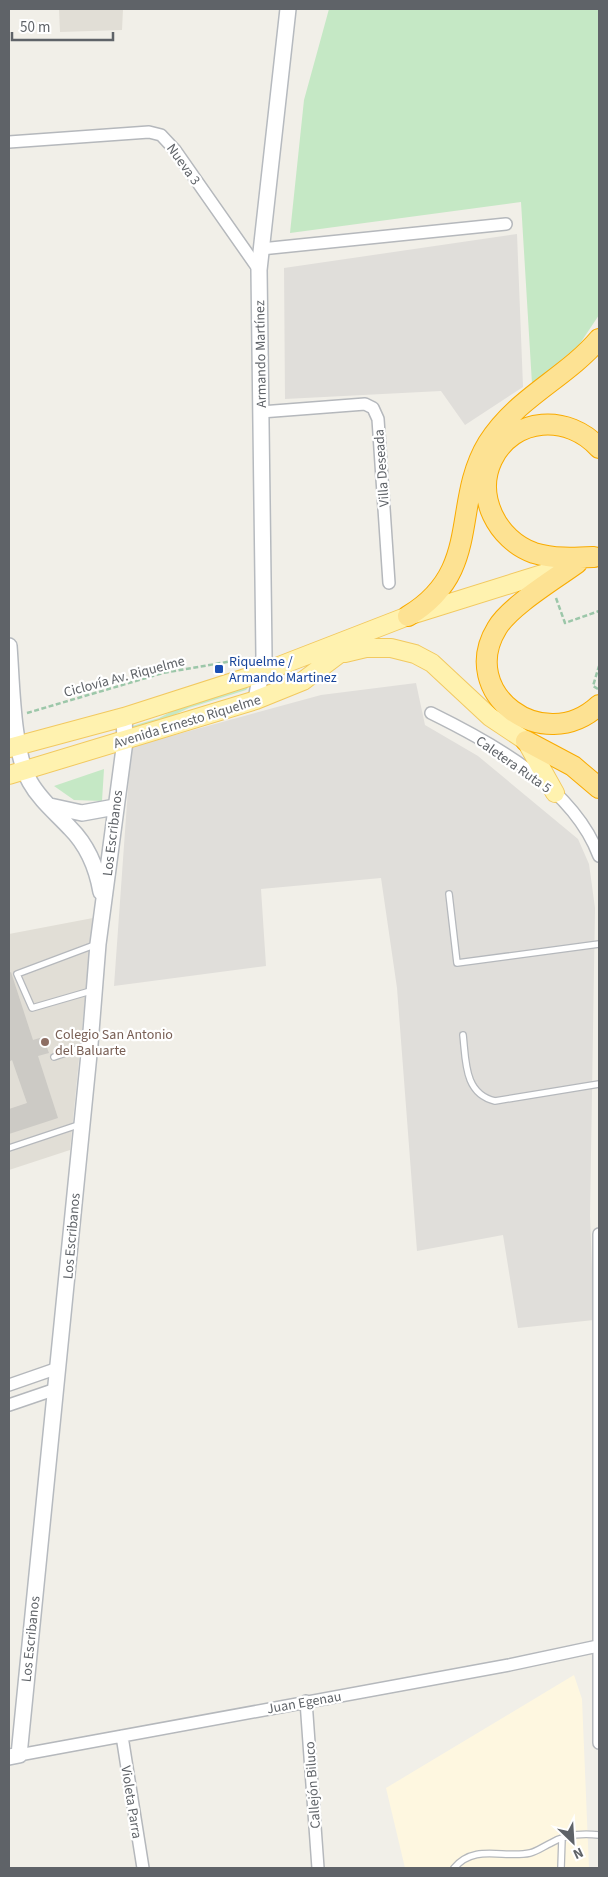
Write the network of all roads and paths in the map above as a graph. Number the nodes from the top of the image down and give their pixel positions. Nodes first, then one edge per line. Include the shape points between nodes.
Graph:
1 (288, 9) edge
2 (9, 142) edge
3 (506, 224) dead end
4 (261, 249) junction
5 (259, 270) junction
6 (599, 339) edge
7 (261, 412) junction
8 (599, 448) edge
9 (590, 559) edge
10 (388, 583) dead end
11 (551, 583) junction
12 (599, 612) edge
13 (408, 616) junction
14 (9, 646) edge
15 (340, 654) junction
16 (263, 664) junction
17 (599, 666) edge
18 (599, 690) edge
19 (256, 700) junction
20 (599, 705) edge
21 (431, 713) dead end
22 (15, 716) junction
23 (124, 717) junction
24 (125, 741) junction
25 (526, 742) junction
26 (14, 747) edge
27 (17, 772) edge
28 (599, 788) edge
29 (554, 793) junction
30 (49, 806) junction
31 (115, 807) junction
32 (599, 856) edge
33 (449, 894) dead end
34 (103, 906) junction
35 (98, 944) junction
36 (599, 944) edge
37 (94, 990) junction
38 (463, 1035) dead end
39 (90, 1044) junction
40 (54, 1057) dead end
41 (599, 1084) edge
42 (81, 1124) junction
43 (9, 1148) edge
44 (599, 1234) edge
45 (58, 1368) junction
46 (9, 1385) edge
47 (56, 1389) junction
48 (9, 1405) edge
49 (598, 1646) junction
50 (306, 1701) junction
51 (122, 1736) junction
52 (599, 1743) edge
53 (14, 1756) edge
54 (599, 1835) edge
55 (562, 1838) junction
56 (142, 1868) edge
57 (318, 1868) edge
58 (454, 1868) edge
59 (561, 1868) edge

1 - 4 main road, Armando Martínez
2 - 5 street, Nueva 3 via 149,132 161,135
3 - 4 street
4 - 5 main road, Armando Martínez
5 - 7 main road, Armando Martínez
6 - 13 highway via 566,370 512,412 496,432 476,472 460,550 452,572 434,596
7 - 10 street, Villa Deseada via 365,404 374,408 378,419
7 - 16 main road, Armando Martínez
8 - 9 highway via 583,433 568,426 534,426 509,439 496,452 488,468 485,486 488,505 496,522 520,547 554,558
9 - 11 highway
9 - 13 main road, Avenida Ernesto Riquelme
11 - 12 path via 565,623
11 - 20 highway via 502,620 496,629 488,655 491,682 509,709 539,724 572,722
13 - 15 main road, Avenida Ernesto Riquelme
13 - 16 main road, Avenida Ernesto Riquelme
14 - 22 main road
15 - 19 main road, Avenida Ernesto Riquelme via 303,681
15 - 25 main road via 378,648 416,654 439,668 490,718
16 - 19 main road, Armando Martínez
16 - 22 path, Ciclovía Av. Riquelme via 163,673
16 - 23 main road, Avenida Ernesto Riquelme
17 - 18 path via 593,686
19 - 24 main road, Avenida Ernesto Riquelme
21 - 29 street, Caletera Ruta 5 via 499,752
22 - 26 main road
23 - 24 main road, Los Escribanos
23 - 26 main road, Avenida Ernesto Riquelme
24 - 27 main road, Avenida Ernesto Riquelme
24 - 31 main road, Los Escribanos
25 - 28 highway via 573,766
25 - 29 main road
26 - 27 main road
27 - 30 main road
29 - 32 street, Caletera Ruta 5 via 583,826
30 - 31 main road via 82,814
30 - 34 main road via 84,845 95,871
31 - 34 main road, Los Escribanos
33 - 36 lane via 457,963
34 - 35 main road, Los Escribanos
35 - 37 main road, Los Escribanos
35 - 37 lane via 17,974 32,1008
37 - 39 main road, Los Escribanos
38 - 41 lane via 471,1083 479,1094 489,1100
39 - 40 lane
39 - 42 main road, Los Escribanos
42 - 43 lane
42 - 45 main road, Los Escribanos
44 - 49 street
45 - 46 street
45 - 47 main road, Los Escribanos
47 - 48 street
47 - 53 main road, Los Escribanos
49 - 50 street, Juan Egenau
49 - 52 street
50 - 51 street, Juan Egenau
50 - 57 street, Callejón Biluco
51 - 53 street, Juan Egenau
51 - 56 street, Violeta Parra
54 - 55 lane
55 - 58 lane via 531,1853 472,1855
55 - 59 lane

